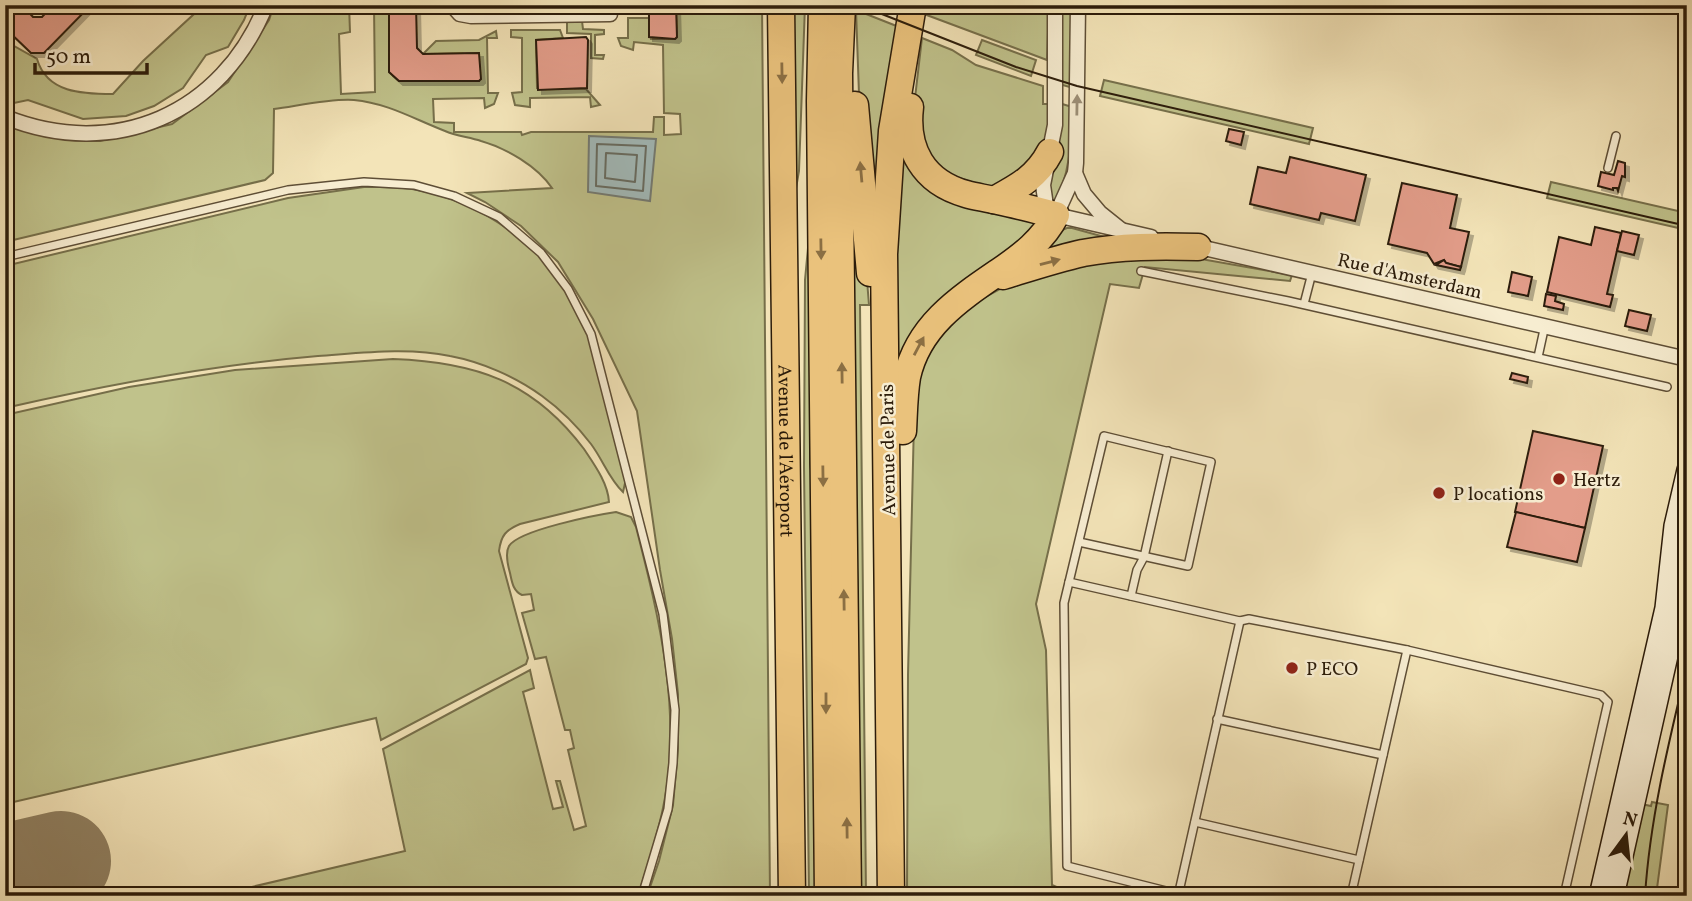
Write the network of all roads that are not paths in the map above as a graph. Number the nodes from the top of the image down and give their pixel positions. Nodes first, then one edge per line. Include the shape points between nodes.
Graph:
1 (266, 5) edge
2 (452, 5) edge
3 (781, 5) edge
4 (850, 5) edge
5 (914, 5) edge
6 (1055, 5) edge
7 (1078, 5) edge
8 (829, 6) edge
9 (610, 14) dead end
10 (5, 117) edge
11 (1616, 136) dead end
12 (1050, 152) junction
13 (1608, 168) dead end
14 (1074, 173) junction
15 (994, 200) junction
16 (1056, 215) junction
17 (1124, 232) junction
18 (1198, 247) junction
19 (5, 257) edge
20 (1141, 271) dead end
21 (1312, 272) junction
22 (985, 281) junction
23 (1304, 304) junction
24 (1545, 325) junction
25 (1538, 357) junction
26 (1687, 359) edge
27 (1667, 387) dead end
28 (1167, 451) junction
29 (1687, 470) edge
30 (887, 530) junction
31 (789, 538) junction
32 (1079, 542) junction
33 (1143, 557) junction
34 (1687, 571) edge
35 (1069, 582) junction
36 (1131, 596) junction
37 (1240, 621) junction
38 (1406, 650) junction
39 (1217, 719) junction
40 (1383, 755) junction
41 (1195, 821) junction
42 (1359, 860) junction
43 (1178, 895) edge
44 (642, 896) edge
45 (792, 896) edge
46 (828, 896) edge
47 (848, 896) edge
48 (891, 896) edge
49 (1351, 896) edge
50 (1564, 896) edge
51 (1599, 896) edge
52 (1614, 896) edge

1 - 10 street via 239,57 216,83 163,117 136,128 66,133
2 - 9 street via 460,14 471,16
3 -> 31 highway, Avenue de l'Aéroport
30 -> 4 highway via 875,497 870,271
5 - 15 highway via 918,47 910,143 927,172 944,184 963,194
5 - 30 highway, Avenue de Paris via 892,131 884,254
6 - 12 street via 1055,125
14 -> 7 street
8 - 31 highway via 814,24 809,48 799,327 799,511
8 -> 46 highway via 820,115
47 -> 8 highway via 839,73
11 - 13 lane
12 - 15 highway via 1034,176
12 - 16 street via 1044,201
14 - 16 street
14 - 17 street, Rue d'Amsterdam via 1100,213
15 - 16 highway
16 - 17 street, Rue d'Amsterdam
16 - 22 highway via 1036,243
17 - 18 street, Rue d'Amsterdam
18 - 21 street, Rue d'Amsterdam
22 -> 18 highway via 1082,253 1144,246
19 - 44 lane via 288,190 375,182 414,185 471,202 499,217 541,253 568,289 592,334 663,614 675,710 673,763 668,809
20 - 23 lane
21 - 23 lane
21 - 24 street, Rue d'Amsterdam
30 -> 22 highway via 900,507 904,397 913,358 938,319
23 - 25 lane
24 - 25 lane
24 - 26 street, Rue d'Amsterdam
25 - 27 lane
28 - 32 lane via 1104,436
28 - 33 lane
28 - 33 lane via 1212,462 1188,566
29 - 51 street via 1674,526 1665,608
30 - 48 highway, Avenue de Paris
31 - 45 highway, Avenue de l'Aéroport
32 - 33 lane
32 - 35 lane
33 - 36 lane
34 - 52 street
35 - 36 lane
35 - 43 lane via 1064,603 1067,866
36 - 37 lane
37 - 38 lane via 1249,618
37 - 39 lane
38 - 40 lane
38 - 50 lane via 1601,695 1608,702
39 - 40 lane
39 - 41 lane
40 - 42 lane
41 - 42 lane
41 - 43 lane
42 - 49 lane

